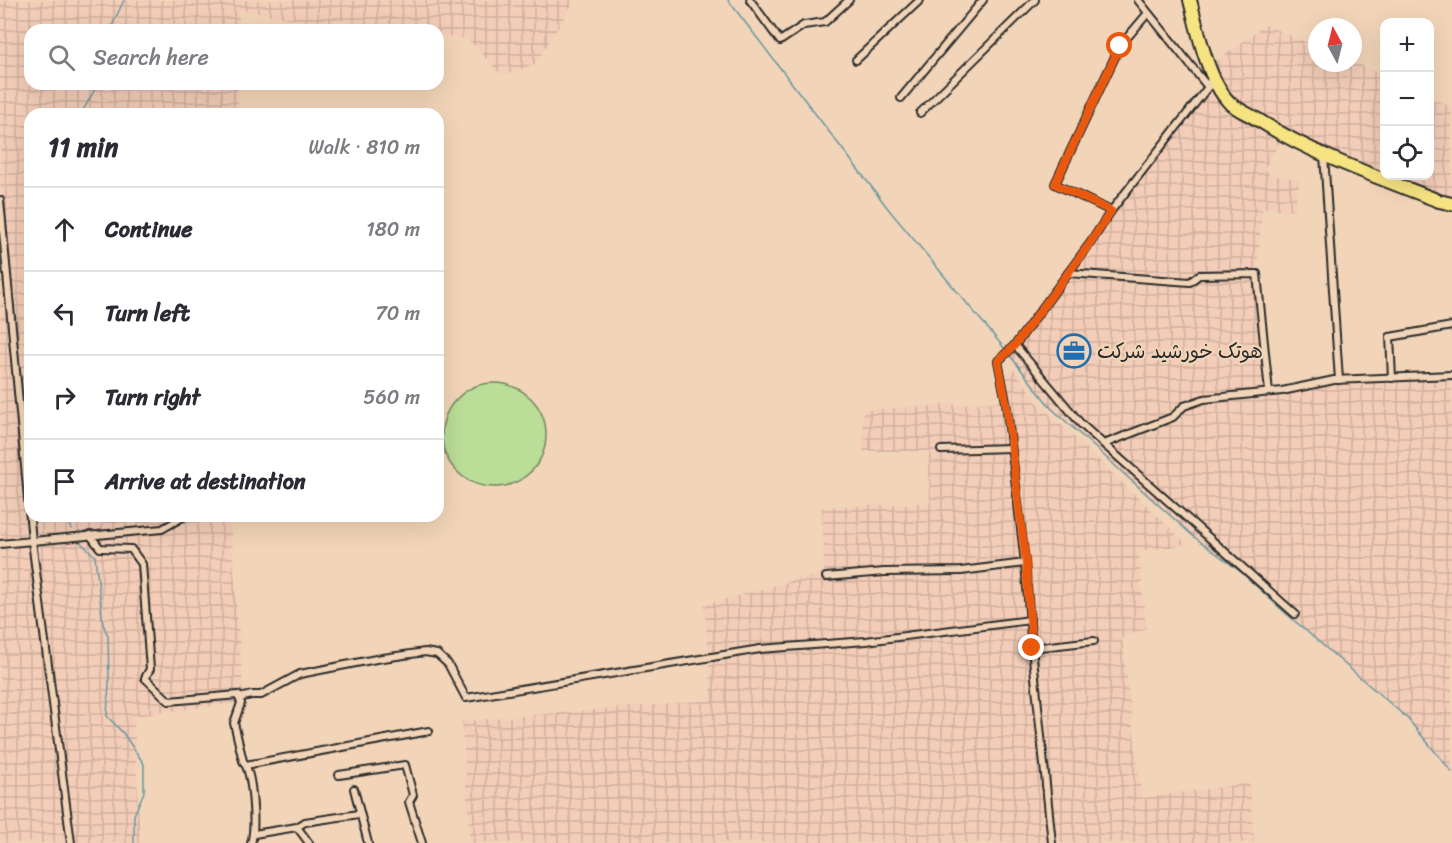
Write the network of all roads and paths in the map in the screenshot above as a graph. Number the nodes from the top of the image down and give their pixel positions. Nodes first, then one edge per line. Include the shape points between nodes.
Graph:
1 (750, 0) edge
2 (849, 0) edge
3 (921, 0) edge
4 (983, 0) edge
5 (1035, 0) edge
6 (1138, 0) edge
7 (1190, 0) edge
8 (1148, 13) junction
9 (856, 60) dead end
10 (1213, 73) junction
11 (1208, 87) junction
12 (901, 98) dead end
13 (920, 113) dead end
14 (1324, 156) junction
15 (0, 200) edge
16 (1452, 204) edge
17 (1111, 211) junction
18 (1068, 273) junction
19 (1452, 326) edge
20 (1015, 345) junction
21 (1452, 375) edge
22 (1392, 378) junction
23 (1339, 380) junction
24 (1269, 392) junction
25 (1104, 444) junction
26 (1011, 447) junction
27 (941, 450) dead end
28 (24, 456) edge
29 (30, 522) edge
30 (174, 522) edge
31 (90, 535) junction
32 (32, 541) junction
33 (0, 544) edge
34 (1026, 563) junction
35 (826, 577) dead end
36 (1295, 614) dead end
37 (1030, 620) junction
38 (1094, 641) dead end
39 (1032, 648) junction
40 (239, 698) junction
41 (429, 731) dead end
42 (246, 765) junction
43 (339, 775) dead end
44 (354, 789) dead end
45 (359, 814) junction
46 (297, 827) junction
47 (254, 834) junction
48 (71, 843) edge
49 (251, 843) edge
50 (309, 843) edge
51 (368, 843) edge
52 (422, 843) edge
53 (1052, 843) edge

1 - 2 street via 780,41 804,25 825,22
3 - 9 street
4 - 12 street
5 - 13 street
6 - 8 street
7 - 10 highway
8 - 11 street
8 - 17 street via 1120,46 1055,184
10 - 11 street
10 - 14 highway via 1229,102
11 - 17 street
14 - 16 highway
14 - 23 street
15 - 28 street
17 - 18 street
18 - 20 street
18 - 24 street via 1190,282 1199,275 1257,274
19 - 22 street via 1390,337
20 - 25 street via 1081,424
20 - 26 street via 998,361
21 - 22 street
22 - 23 street
23 - 24 street
24 - 25 street via 1204,399 1184,406 1173,417
25 - 36 street
26 - 27 street
26 - 34 street
29 - 32 street
30 - 31 street via 162,529
31 - 32 street
31 - 40 street via 100,548 130,549 142,564 150,669 145,678 169,701 238,695
32 - 33 street
32 - 48 street
34 - 35 street via 961,571
34 - 37 street
37 - 39 street
37 - 40 street via 866,641 760,649 466,698 448,664 437,654 425,652 300,674 261,695
38 - 39 street
39 - 53 street
40 - 42 street via 234,723
41 - 42 street
42 - 47 street
43 - 52 street via 405,765 413,795 409,801
44 - 45 street
45 - 46 street via 305,822
45 - 51 street
46 - 47 street
46 - 50 street
47 - 49 street

